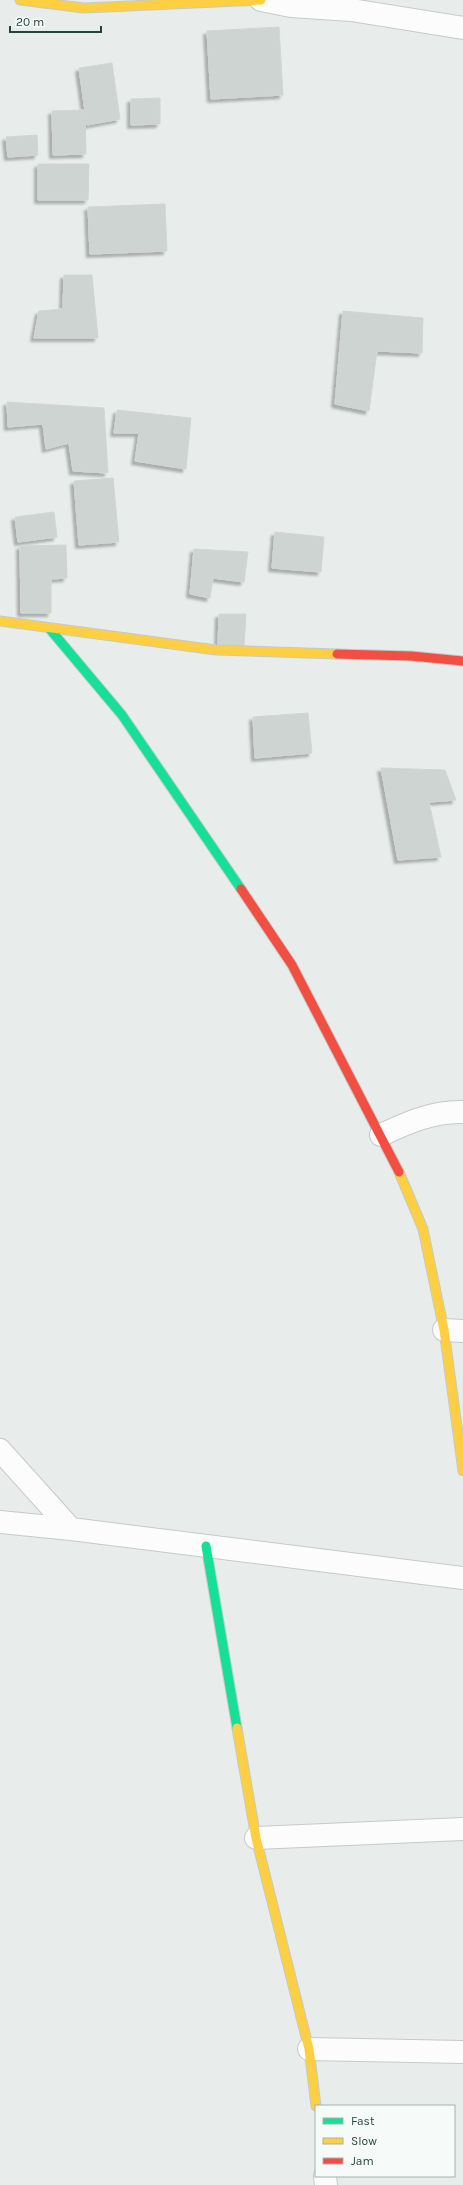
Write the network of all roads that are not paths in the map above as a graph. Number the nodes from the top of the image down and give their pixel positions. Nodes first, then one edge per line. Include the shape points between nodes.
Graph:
1 (20, 0) edge
2 (261, 0) edge
3 (463, 28) edge
4 (0, 621) edge
5 (49, 628) junction
6 (463, 661) edge
7 (463, 1112) edge
8 (381, 1135) junction
9 (454, 1330) edge
10 (0, 1450) edge
11 (463, 1471) edge
12 (0, 1522) edge
13 (71, 1529) junction
14 (206, 1546) junction
15 (463, 1578) edge
16 (463, 1829) edge
17 (256, 1838) junction
18 (309, 2049) junction
19 (463, 2052) edge
20 (316, 2105) edge

1 - 2 street via 84,8
2 - 3 street via 291,6 351,10
4 - 5 street
5 - 6 street via 216,650 411,656
5 - 8 street via 122,716 292,965
7 - 8 street via 450,1112 414,1120
8 - 9 street via 423,1229
9 - 11 street
10 - 13 street
12 - 13 street
13 - 14 street
14 - 15 street
14 - 17 street
16 - 17 street
17 - 18 street
18 - 19 street
18 - 20 street

